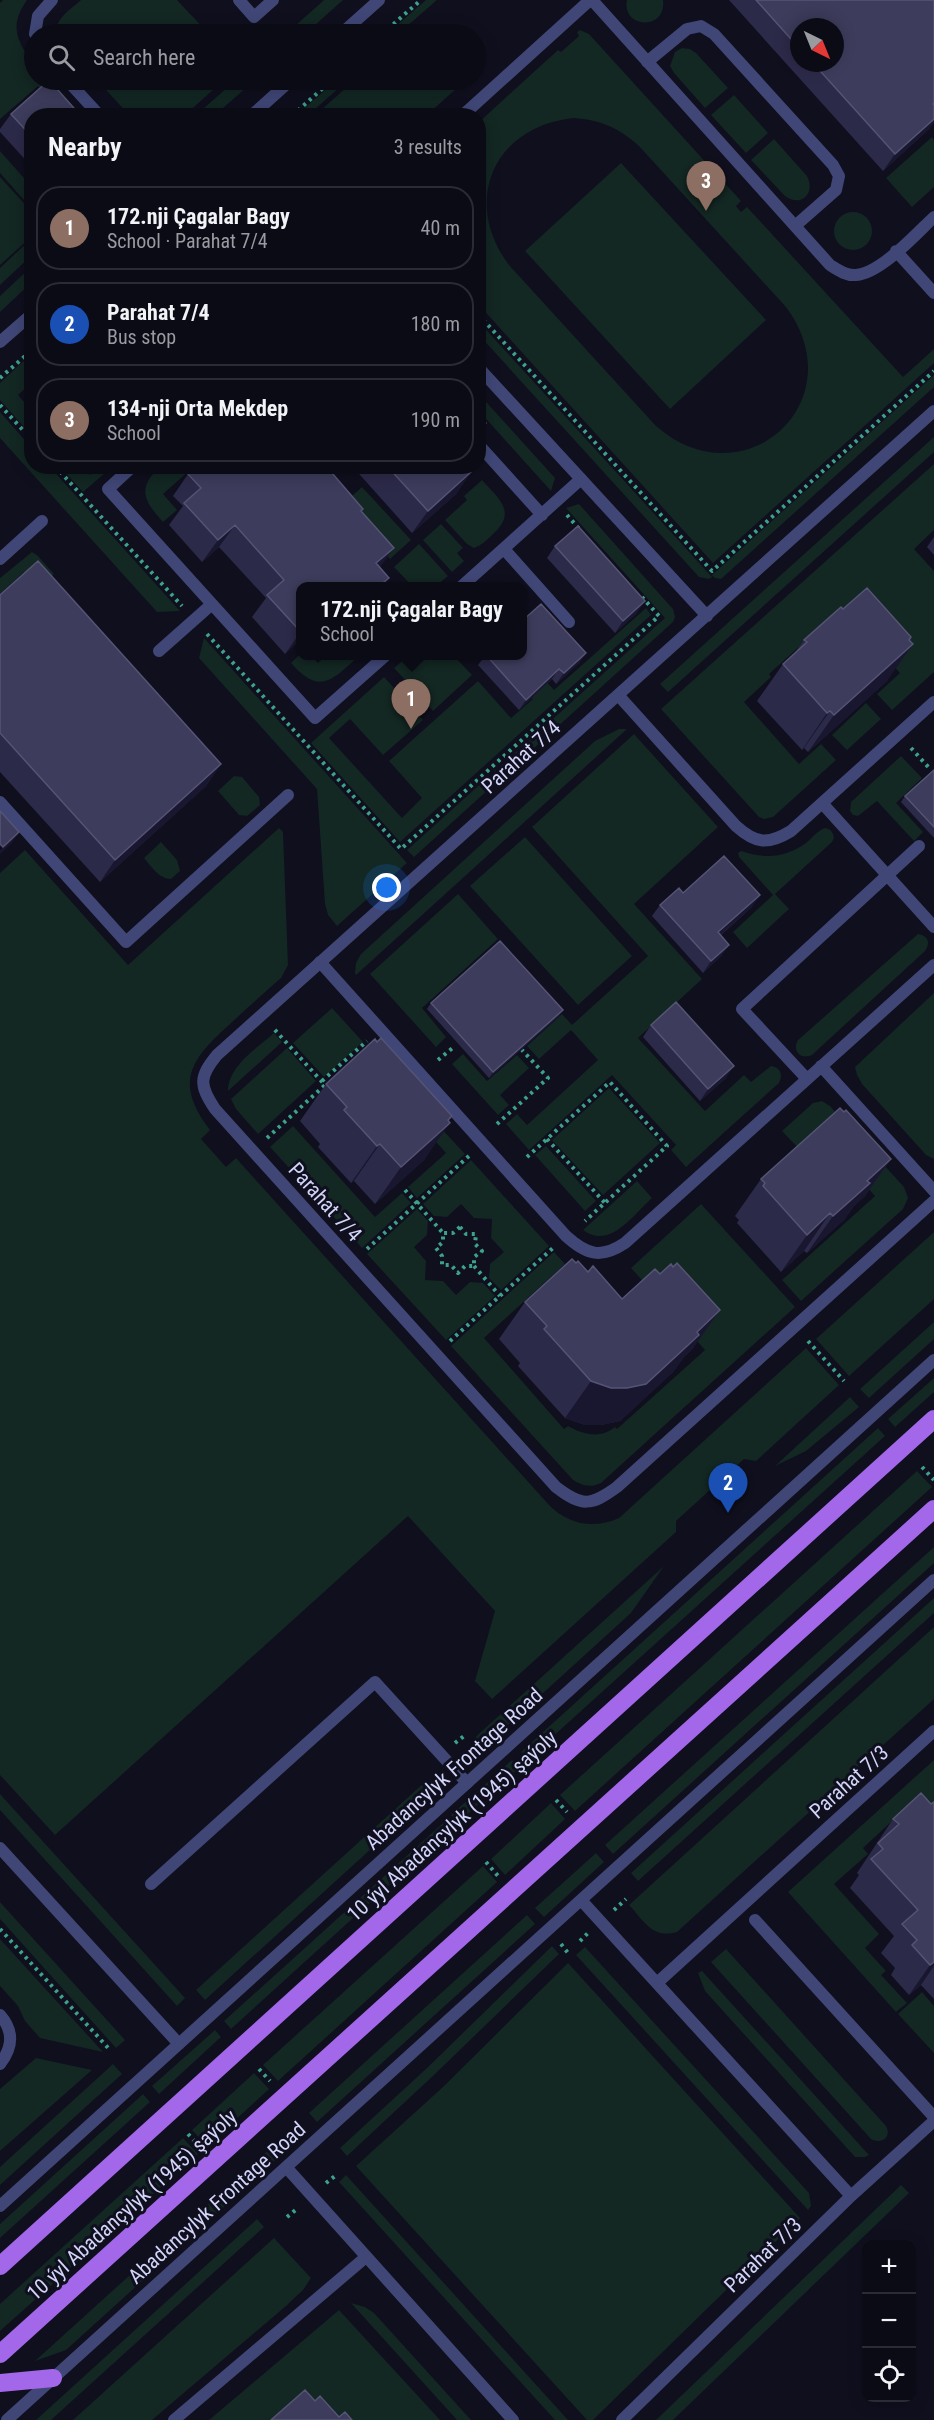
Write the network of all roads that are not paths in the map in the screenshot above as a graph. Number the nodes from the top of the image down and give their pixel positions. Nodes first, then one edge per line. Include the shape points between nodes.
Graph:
1 (52, 0) edge
2 (239, 0) edge
3 (273, 0) edge
4 (379, 0) edge
5 (591, 0) edge
6 (37, 24) edge
7 (352, 24) edge
8 (647, 62) junction
9 (76, 90) edge
10 (280, 90) edge
11 (93, 108) edge
12 (260, 108) edge
13 (471, 108) edge
14 (934, 217) edge
15 (795, 226) junction
16 (897, 251) junction
17 (934, 292) edge
18 (24, 321) edge
19 (0, 342) edge
20 (486, 376) edge
21 (934, 411) edge
22 (486, 453) edge
23 (124, 474) edge
24 (581, 479) junction
25 (542, 514) junction
26 (42, 521) dead end
27 (504, 549) junction
28 (0, 559) edge
29 (467, 582) edge
30 (212, 604) junction
31 (707, 616) junction
32 (569, 622) dead end
33 (159, 651) dead end
34 (380, 660) edge
35 (619, 696) junction
36 (934, 702) edge
37 (288, 795) dead end
38 (0, 802) edge
39 (822, 802) junction
40 (919, 846) dead end
41 (888, 875) junction
42 (934, 927) edge
43 (320, 962) junction
44 (934, 964) edge
45 (821, 1066) junction
46 (807, 1079) junction
47 (934, 1191) edge
48 (934, 1201) edge
49 (934, 1360) edge
50 (934, 1419) edge
51 (934, 1509) edge
52 (934, 1580) edge
53 (934, 1731) edge
54 (467, 1783) junction
55 (0, 1848) edge
56 (151, 1884) dead end
57 (581, 1900) junction
58 (755, 1920) dead end
59 (657, 1983) junction
60 (0, 2015) edge
61 (179, 2044) junction
62 (0, 2064) edge
63 (934, 2119) edge
64 (286, 2167) junction
65 (851, 2196) junction
66 (0, 2206) edge
67 (366, 2257) junction
68 (0, 2265) edge
69 (0, 2354) edge
70 (53, 2378) junction
71 (0, 2383) edge
72 (7, 2420) edge
73 (174, 2420) edge
74 (513, 2420) edge
75 (622, 2420) edge

1 - 6 street via 38,16
2 - 3 street via 254,16
4 - 7 street
5 - 8 street
5 - 13 street
8 - 15 street
8 - 15 street via 687,29 701,26 714,34 833,165 839,177 836,190
9 - 11 street
10 - 12 street
14 - 16 street
15 - 16 street via 830,266 843,273 856,275 872,270
16 - 17 street
18 - 19 street
20 - 24 street
21 - 31 street, Parahat 7/4
22 - 25 street
23 - 30 street via 108,489
24 - 25 street
24 - 31 street
25 - 27 street
26 - 28 street
27 - 29 street
27 - 32 street
30 - 33 street
30 - 34 street via 315,718
31 - 35 street, Parahat 7/4
35 - 39 street via 749,837 777,840
35 - 43 street, Parahat 7/4
36 - 39 street
37 - 38 street via 126,942
39 - 41 street
40 - 41 street
41 - 42 street
41 - 46 street via 742,1009
43 - 46 street via 567,1236 593,1253 611,1252 625,1243
43 - 48 street, Parahat 7/4 via 217,1055 206,1069 202,1083 207,1097 556,1487 577,1500 585,1503 601,1499 617,1487
44 - 45 street
45 - 46 street
45 - 47 street
49 - 54 street, Abadancylyk Frontage Road
50 - 68 main road, 10 ýyl Abadançylyk (1945) şaýoly
51 - 69 main road, 10 ýyl Abadançylyk (1945) şaýoly
52 - 57 street, Abadancylyk Frontage Road
53 - 59 street, Parahat 7/3
54 - 56 street via 375,1682
54 - 61 street, Abadancylyk Frontage Road
55 - 61 street
57 - 59 street
57 - 64 street, Abadancylyk Frontage Road
58 - 63 street
59 - 65 street
60 - 62 street via 12,2039
61 - 66 street, Abadancylyk Frontage Road
63 - 65 street, Parahat 7/3
64 - 67 street
64 - 70 street, Abadancylyk Frontage Road
65 - 75 street, Parahat 7/3
67 - 73 street
67 - 74 street
70 - 71 main road
70 - 72 street, Abadancylyk Frontage Road

